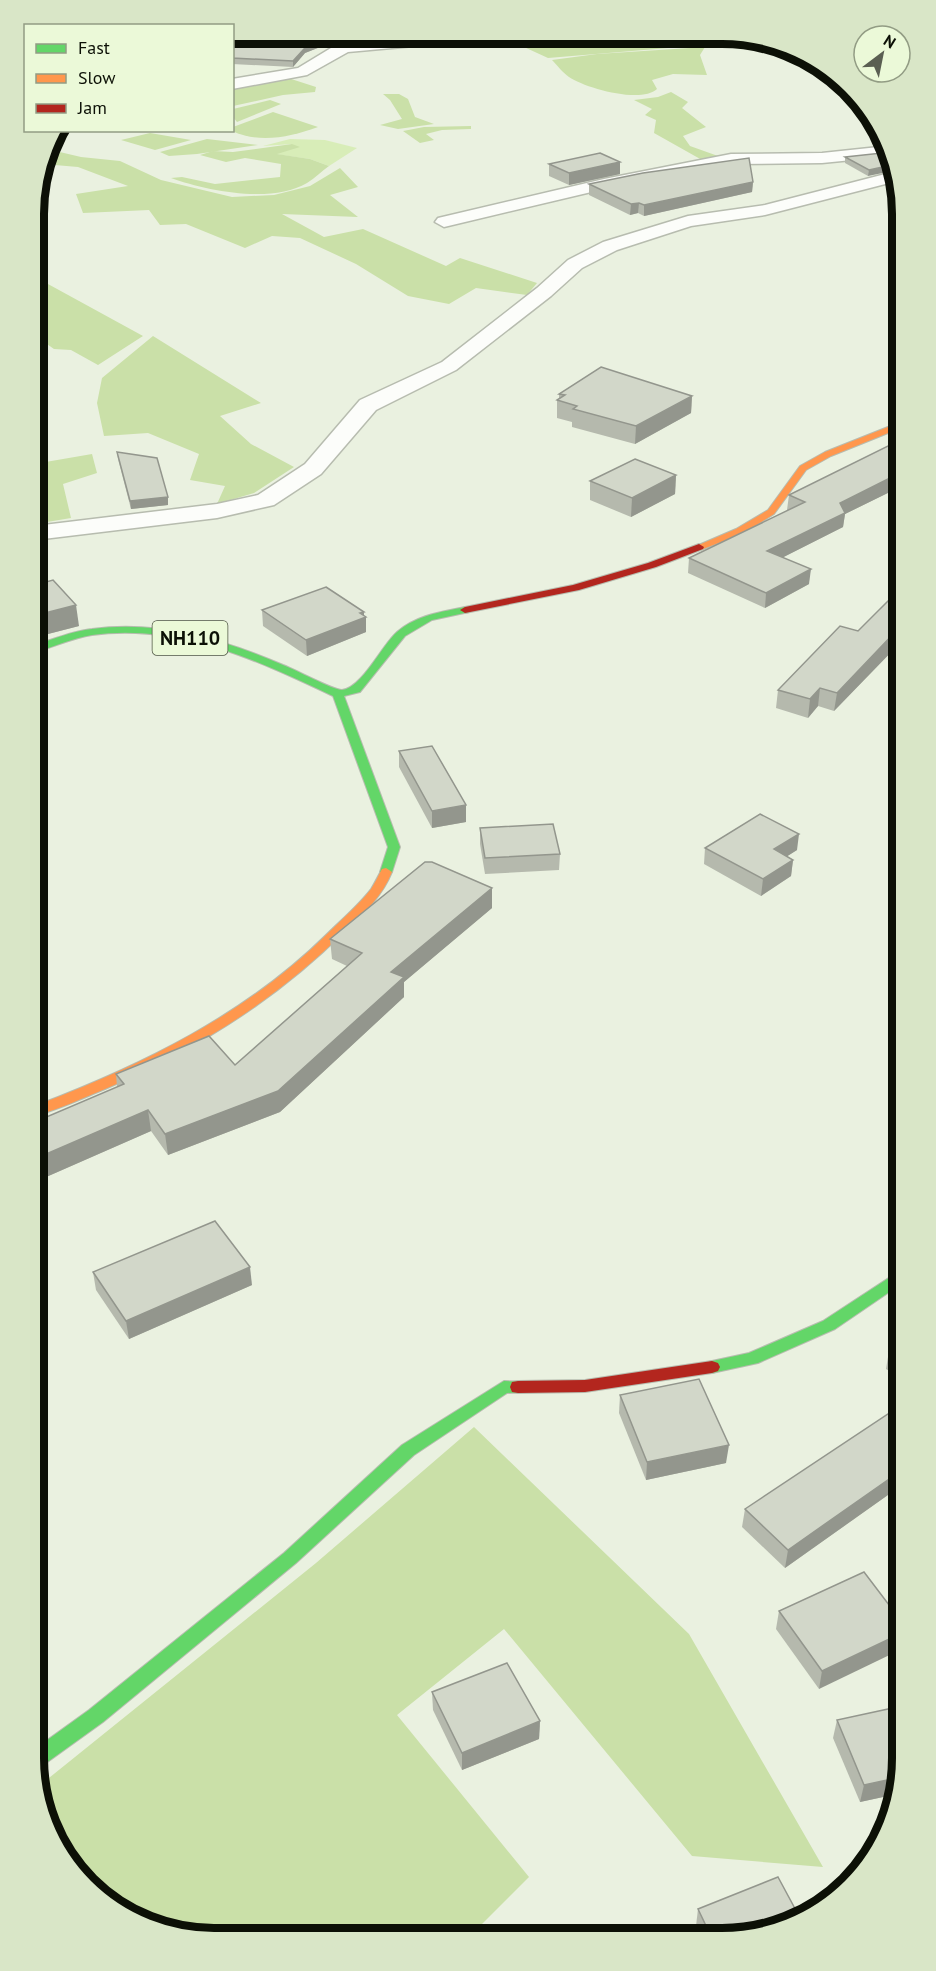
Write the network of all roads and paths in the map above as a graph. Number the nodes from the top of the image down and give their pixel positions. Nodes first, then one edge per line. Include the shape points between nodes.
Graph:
1 (402, 43) edge
2 (234, 84) edge
3 (881, 152) edge
4 (889, 178) edge
5 (444, 222) dead end
6 (892, 428) edge
7 (44, 532) edge
8 (44, 647) edge
9 (338, 694) junction
10 (43, 1108) edge
11 (892, 1282) edge
12 (43, 1754) edge

1 - 2 street via 347,48 302,72
3 - 5 street via 822,158 730,159
4 - 7 street via 765,210 688,221 601,250 575,264 449,366 368,405 313,469 266,500 217,512
6 - 9 main road via 803,468 771,512 740,531 652,565 575,588 429,617 401,634 356,690
8 - 9 main road, NH110 via 99,631 150,630 221,644
9 - 10 main road via 394,847 381,886 333,938 288,977 208,1034 93,1090
11 - 12 main road via 829,1326 752,1359 585,1386 504,1387 408,1450 290,1558 96,1716

